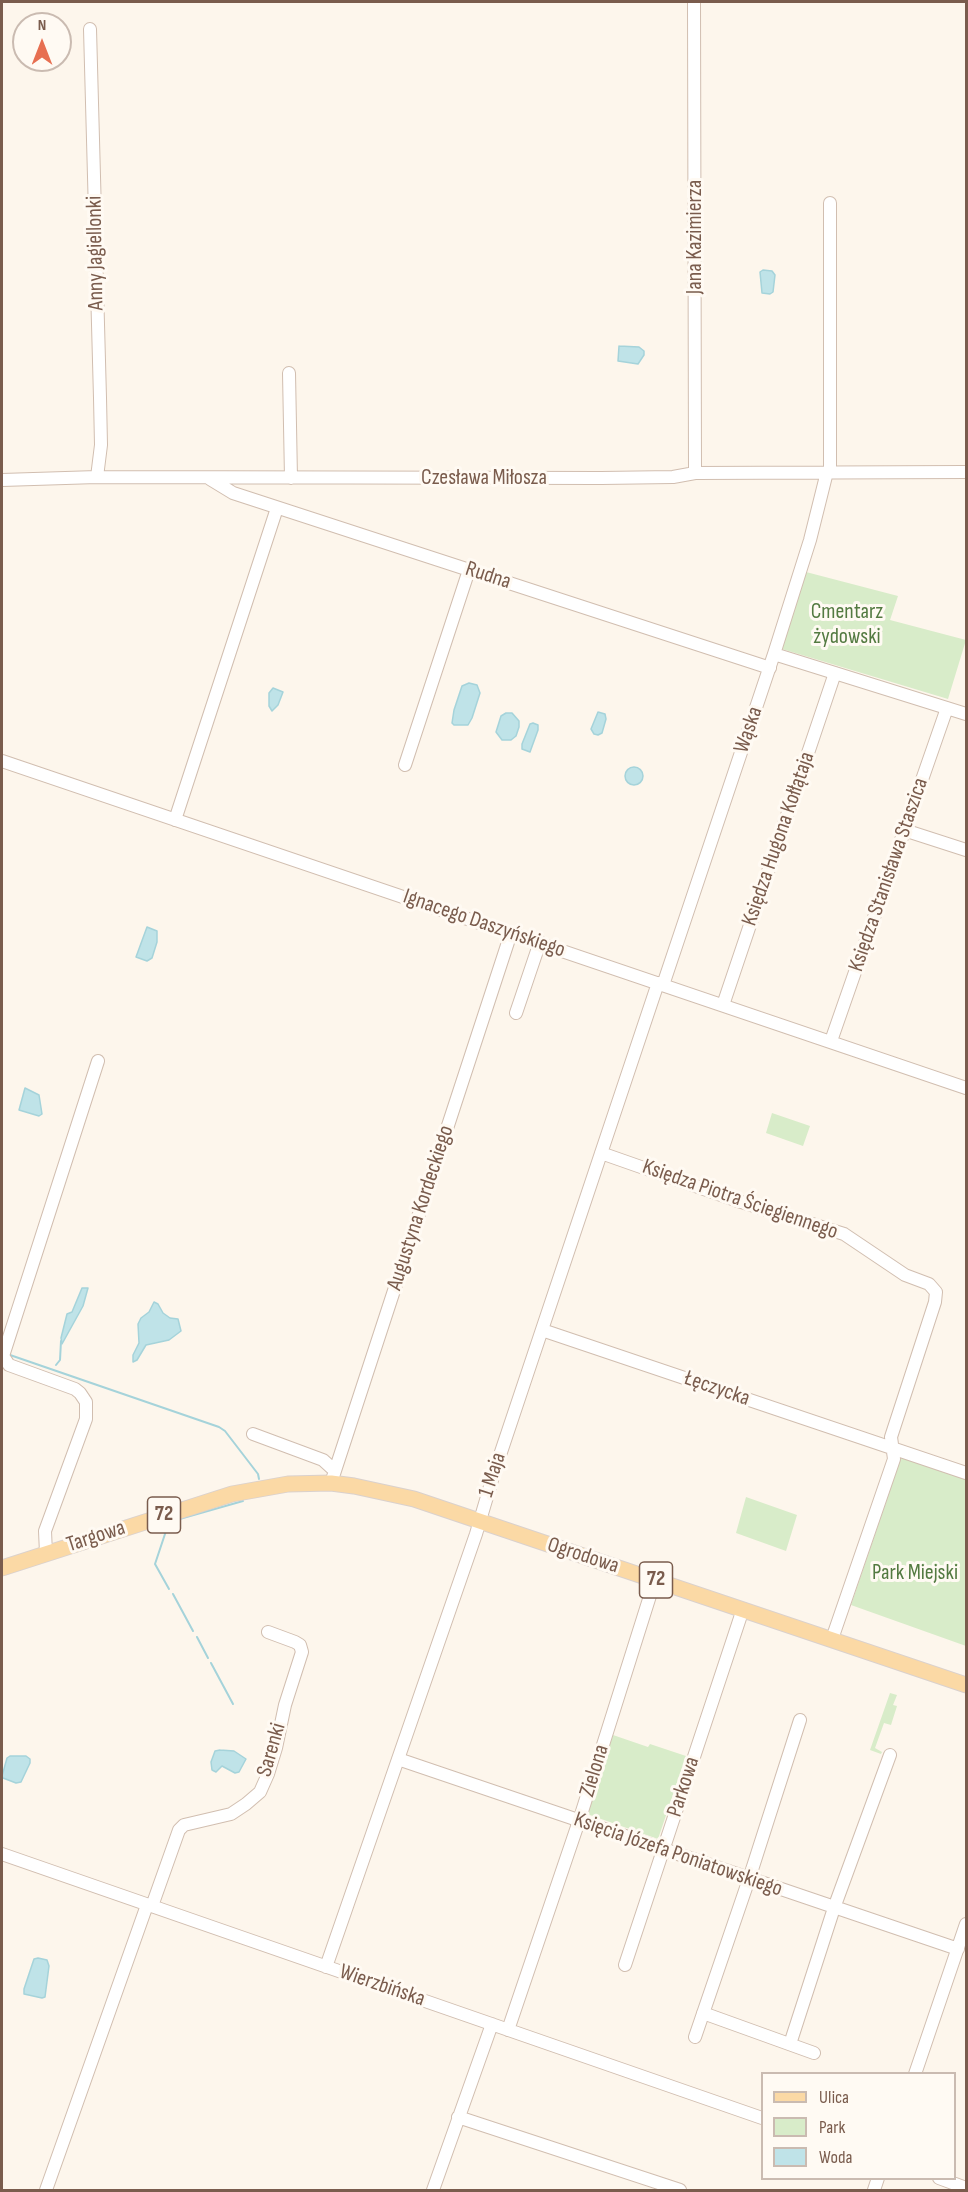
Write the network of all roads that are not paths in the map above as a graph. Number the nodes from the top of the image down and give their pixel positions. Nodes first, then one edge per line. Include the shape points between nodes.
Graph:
1 (694, 2) edge
2 (90, 29) dead end
3 (830, 203) dead end
4 (289, 373) dead end
5 (829, 472) junction
6 (966, 472) edge
7 (695, 473) junction
8 (97, 477) junction
9 (291, 478) junction
10 (210, 479) junction
11 (2, 480) edge
12 (277, 508) junction
13 (469, 570) junction
14 (774, 654) junction
15 (770, 668) junction
16 (835, 673) junction
17 (947, 708) junction
18 (966, 714) edge
19 (2, 761) edge
20 (405, 765) dead end
21 (176, 820) junction
22 (904, 830) junction
23 (966, 850) edge
24 (511, 933) junction
25 (540, 942) junction
26 (660, 984) junction
27 (723, 1005) junction
28 (516, 1013) dead end
29 (831, 1041) junction
30 (98, 1061) dead end
31 (966, 1088) edge
32 (601, 1153) junction
33 (542, 1330) junction
34 (253, 1434) dead end
35 (892, 1448) junction
36 (966, 1473) edge
37 (333, 1476) junction
38 (480, 1521) junction
39 (46, 1553) junction
40 (2, 1568) edge
41 (655, 1580) junction
42 (743, 1609) junction
43 (268, 1632) dead end
44 (832, 1639) junction
45 (966, 1685) edge
46 (800, 1720) dead end
47 (890, 1755) dead end
48 (398, 1759) junction
49 (579, 1821) junction
50 (663, 1850) junction
51 (2, 1856) edge
52 (749, 1879) junction
53 (149, 1906) junction
54 (834, 1908) junction
55 (966, 1924) edge
56 (958, 1949) junction
57 (625, 1965) dead end
58 (326, 1967) junction
59 (703, 2013) junction
60 (492, 2024) junction
61 (508, 2030) junction
62 (695, 2037) dead end
63 (790, 2044) junction
64 (814, 2053) dead end
65 (915, 2072) edge
66 (459, 2117) junction
67 (761, 2118) edge
68 (944, 2180) edge
69 (966, 2188) edge
70 (46, 2190) edge
71 (433, 2190) edge
72 (680, 2190) edge

1 - 7 street, Jana Kazimierza
2 - 8 street, Anny Jagiellonki via 101,445
3 - 5 street, Wąska
4 - 9 street
5 - 6 street, Czesława Miłosza
5 - 7 street, Czesława Miłosza
5 - 14 street, Wąska
7 - 9 street, Czesława Miłosza via 601,478
8 - 10 street, Czesława Miłosza
8 - 11 street, Czesława Miłosza
9 - 10 street, Czesława Miłosza
10 - 12 street, Rudna via 233,494
12 - 13 street, Rudna
12 - 21 street
13 - 15 street, Rudna
13 - 20 street
14 - 15 street, Wąska
14 - 16 street
15 - 26 street, Wąska
16 - 17 street
16 - 27 street, Księdza Hugona Kołłątaja
17 - 18 street
17 - 22 street, Księdza Stanisława Staszica
19 - 21 street, Ignacego Daszyńskiego
21 - 24 street, Ignacego Daszyńskiego
22 - 23 street
22 - 29 street, Księdza Stanisława Staszica
24 - 25 street, Ignacego Daszyńskiego
24 - 37 street, Augustyna Kordeckiego
25 - 26 street, Ignacego Daszyńskiego
25 - 28 street
26 - 27 street, Ignacego Daszyńskiego
26 - 32 street, 1 Maja
27 - 29 street, Ignacego Daszyńskiego
29 - 31 street, Ignacego Daszyńskiego
30 - 39 street via 3,1356 9,1365 75,1389 86,1402 86,1419 45,1531
32 - 33 street, 1 Maja
32 - 35 street, Księdza Piotra Ściegiennego via 844,1234 905,1275 929,1284 936,1292 934,1302 891,1437
33 - 35 street, Łęczycka
33 - 38 street, 1 Maja
34 - 37 street, Ogrodowa via 323,1460
35 - 36 street, Łęczycka
35 - 44 street via 894,1459
37 - 38 main road, Ogrodowa / 72
37 - 39 main road, Targowa / 72 via 232,1494
38 - 41 main road, Ogrodowa / 72
38 - 48 street, 1 Maja
39 - 40 main road, Targowa / 72
41 - 42 main road, Ogrodowa / 72
41 - 49 street, Zielona
42 - 44 main road, Ogrodowa / 72
42 - 50 street, Parkowa
43 - 53 street, Sarenki via 295,1642 302,1652 268,1774 260,1792 238,1809 184,1825
44 - 45 main road, 72
46 - 52 street
47 - 54 street
48 - 49 street, Księcia Józefa Poniatowskiego
48 - 58 street, 1 Maja
49 - 50 street, Księcia Józefa Poniatowskiego
49 - 61 street, Zielona
50 - 52 street, Księcia Józefa Poniatowskiego
50 - 57 street, Parkowa
51 - 53 street, Wierzbińska
52 - 54 street, Księcia Józefa Poniatowskiego
52 - 59 street
53 - 58 street, Wierzbińska
53 - 70 street
54 - 56 street, Księcia Józefa Poniatowskiego
54 - 63 street
55 - 56 street
56 - 65 street
58 - 60 street, Wierzbińska
59 - 62 street
59 - 63 street
60 - 61 street, Wierzbińska
60 - 66 street
61 - 67 street, Wierzbińska
63 - 64 street
66 - 71 street
66 - 72 street
68 - 69 street

